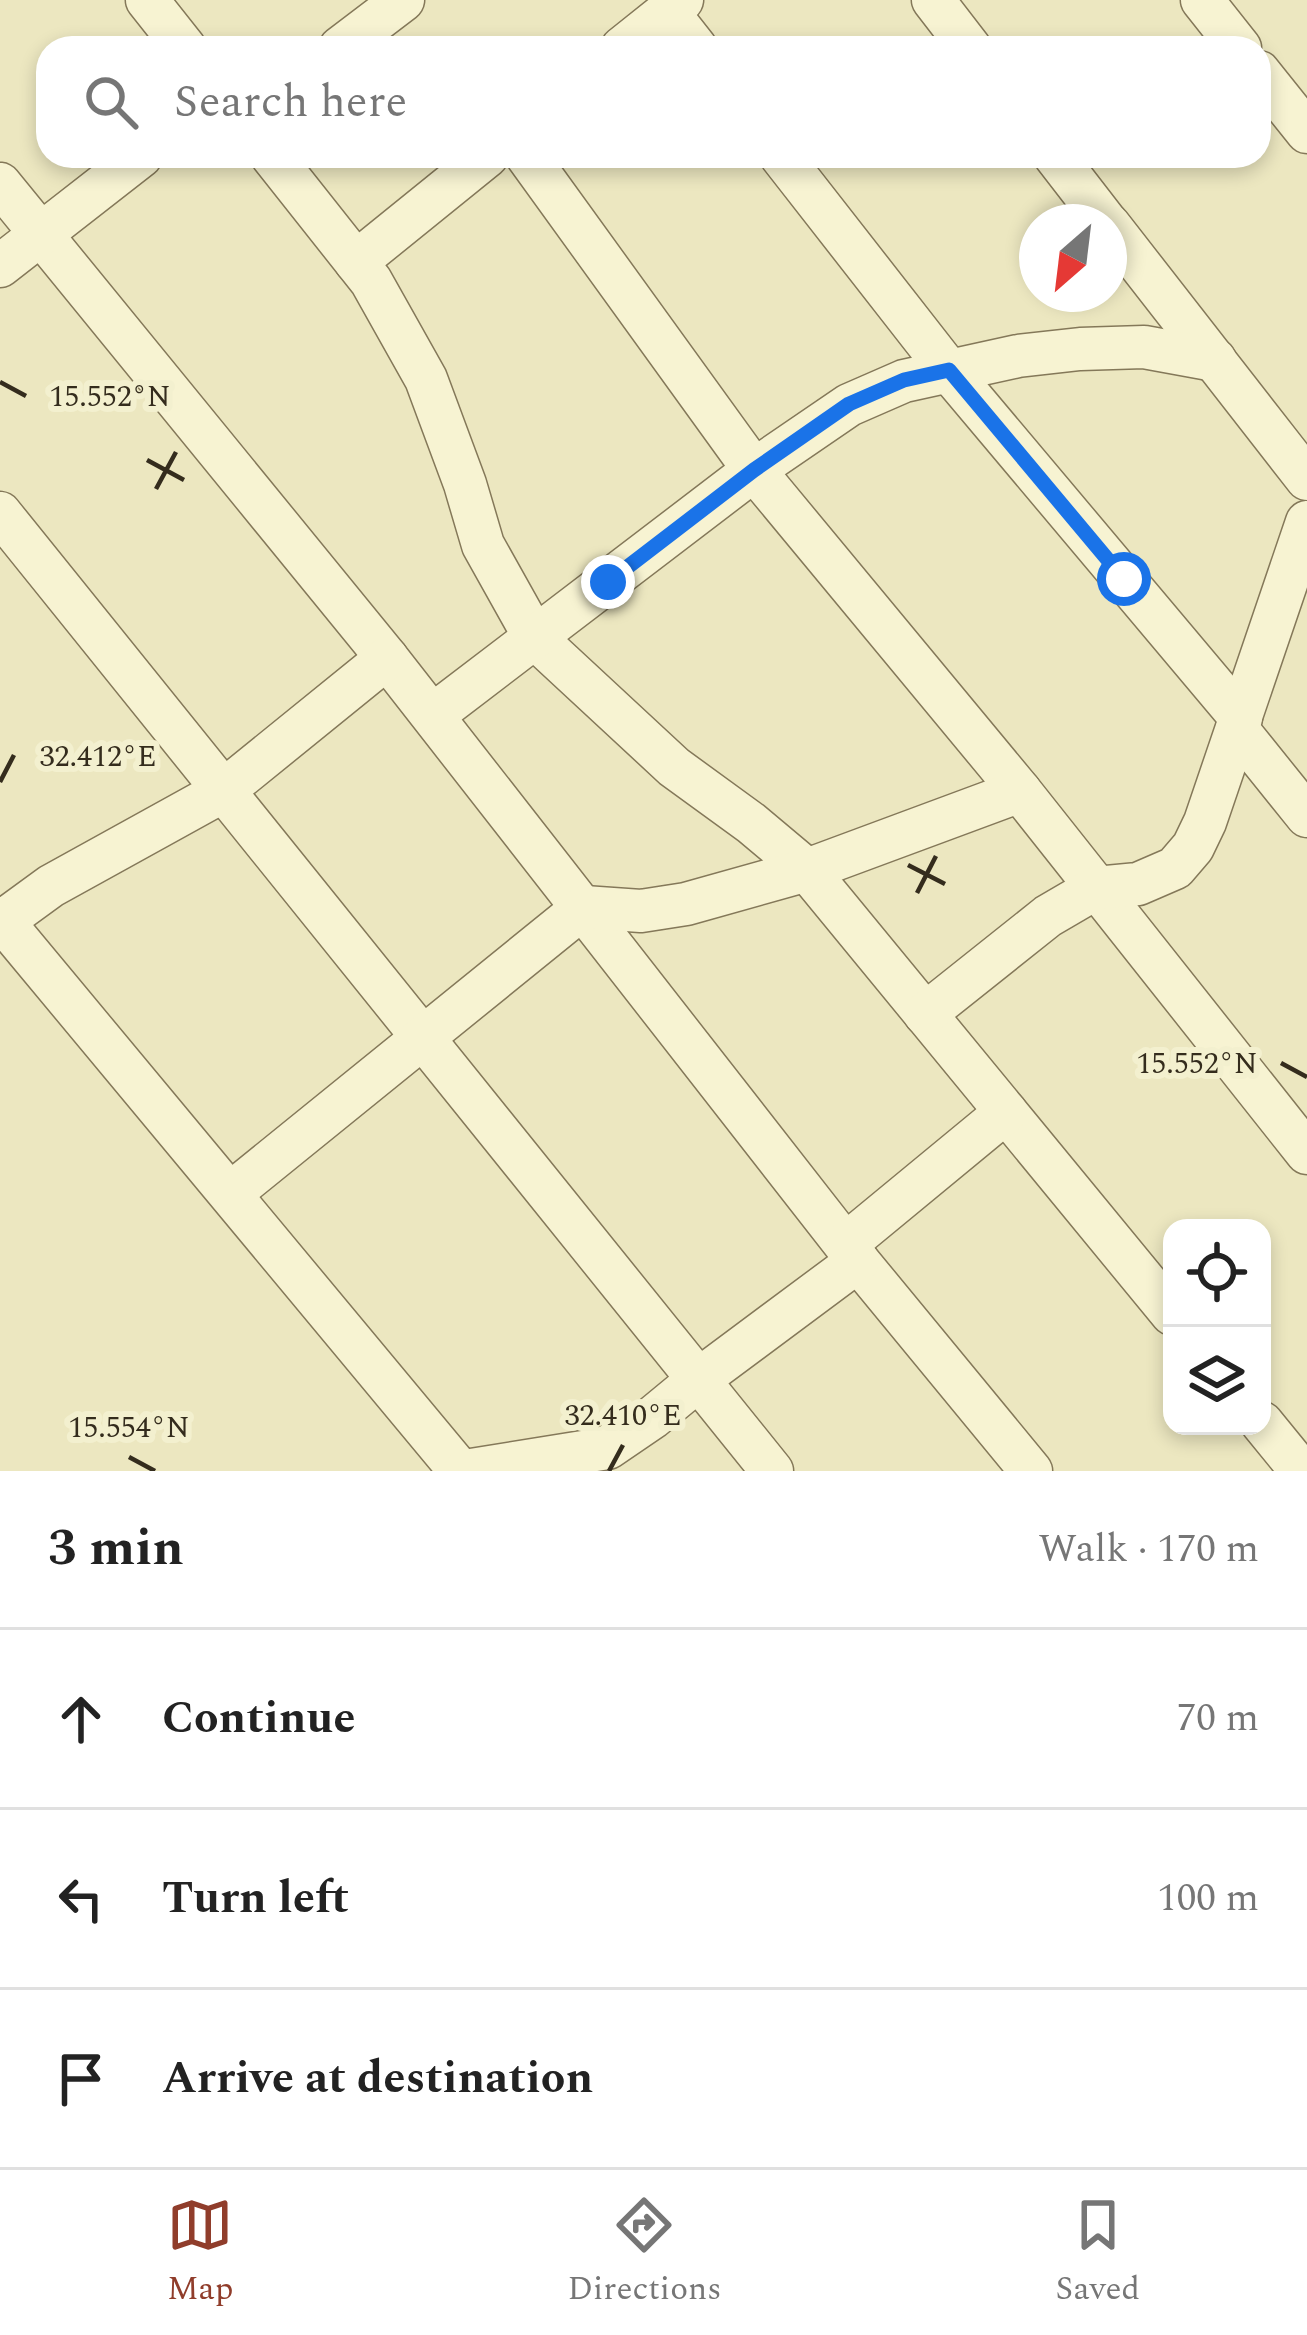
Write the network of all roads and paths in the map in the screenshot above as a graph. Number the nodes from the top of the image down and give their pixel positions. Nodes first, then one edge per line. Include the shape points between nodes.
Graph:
1 (147, 0) edge
2 (403, 0) edge
3 (933, 0) edge
4 (1202, 0) edge
5 (674, 6) edge
6 (176, 36) edge
7 (356, 36) edge
8 (637, 36) edge
9 (690, 36) edge
10 (961, 36) edge
11 (1230, 36) edge
12 (1271, 86) edge
13 (1307, 132) edge
14 (126, 168) edge
15 (282, 168) edge
16 (472, 168) edge
17 (536, 168) edge
18 (790, 168) edge
19 (1064, 168) edge
20 (0, 184) edge
21 (1092, 204) edge
22 (40, 236) junction
23 (1127, 248) edge
24 (356, 262) junction
25 (0, 266) edge
26 (1215, 360) junction
27 (949, 370) junction
28 (754, 470) junction
29 (1307, 479) edge
30 (0, 513) edge
31 (1307, 522) edge
32 (535, 638) junction
33 (387, 658) junction
34 (433, 715) junction
35 (1239, 724) junction
36 (223, 791) junction
37 (1020, 791) junction
38 (1307, 816) edge
39 (807, 870) junction
40 (1096, 888) junction
41 (584, 907) junction
42 (1, 920) edge
43 (926, 1014) junction
44 (422, 1038) junction
45 (1006, 1112) junction
46 (1307, 1153) edge
47 (231, 1193) junction
48 (852, 1252) junction
49 (1163, 1303) edge
50 (698, 1380) junction
51 (1271, 1434) edge
52 (1294, 1461) edge
53 (463, 1471) edge
54 (772, 1471) edge
55 (1030, 1471) edge

1 - 6 street
2 - 7 street
3 - 10 street
4 - 11 street
5 - 8 street
5 - 9 street
12 - 13 street
14 - 22 street
15 - 24 street
16 - 24 street
17 - 28 street
18 - 27 street
19 - 21 street
20 - 22 street
22 - 25 street
22 - 33 street
23 - 26 street
24 - 32 street via 426,379 483,544
26 - 27 street via 1144,347
26 - 29 street
27 - 28 street via 849,404
27 - 35 street
28 - 32 street
28 - 37 street
30 - 36 street
31 - 35 street
32 - 34 street
32 - 39 street via 674,767
33 - 34 street
33 - 36 street
34 - 41 street
35 - 38 street
35 - 40 street via 1205,822 1175,868 1138,884
36 - 42 street
36 - 44 street
37 - 39 street
37 - 40 street
39 - 41 street via 686,904
39 - 43 street
40 - 43 street via 1048,916
40 - 46 street
41 - 44 street
41 - 48 street
42 - 47 street
43 - 45 street
44 - 47 street
44 - 50 street
45 - 48 street
45 - 49 street
47 - 53 street
48 - 50 street
48 - 55 street
50 - 53 street via 608,1448
50 - 54 street
51 - 52 street

